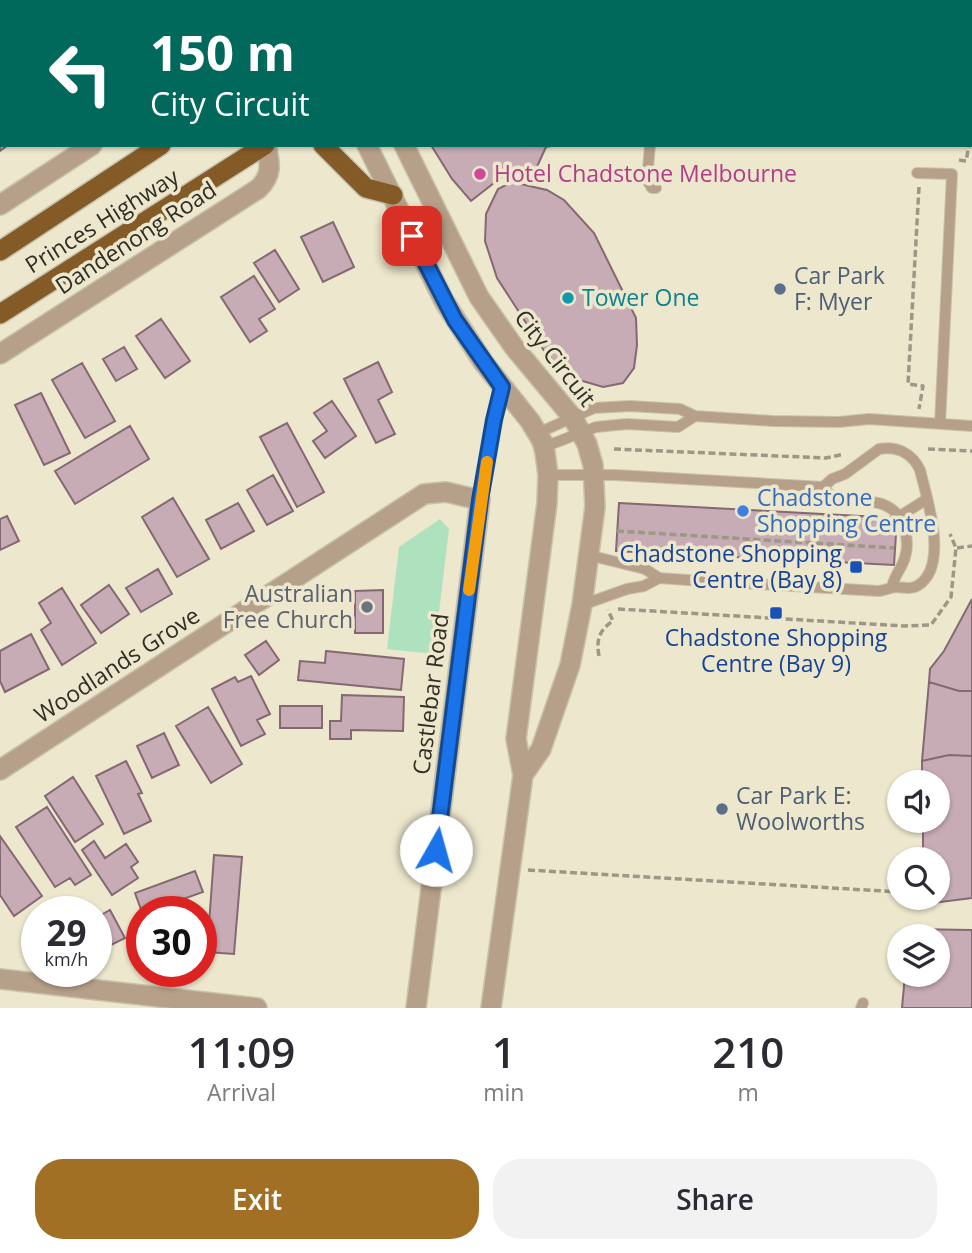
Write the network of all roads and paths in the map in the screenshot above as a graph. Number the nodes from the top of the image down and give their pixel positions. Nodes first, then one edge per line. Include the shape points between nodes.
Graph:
1 (89, 147) edge
2 (158, 147) edge
3 (263, 147) edge
4 (266, 147) edge
5 (325, 147) edge
6 (368, 147) edge
7 (405, 147) edge
8 (650, 147) edge
9 (969, 147) edge
10 (955, 160) dead end
11 (918, 173) joint
12 (656, 188) dead end
13 (393, 195) junction
14 (0, 205) edge
15 (0, 251) edge
16 (0, 314) edge
17 (0, 354) edge
18 (502, 387) junction
19 (870, 407) dead end
20 (909, 409) dead end
21 (695, 416) junction
22 (869, 419) junction
23 (940, 424) junction
24 (577, 425) junction
25 (972, 426) edge
26 (541, 440) junction
27 (920, 443) dead end
28 (614, 449) dead end
29 (928, 449) junction
30 (972, 451) edge
31 (847, 453) dead end
32 (930, 460) dead end
33 (548, 475) junction
34 (594, 475) junction
35 (823, 487) junction
36 (927, 499) junction
37 (480, 500) junction
38 (900, 516) junction
39 (947, 527) dead end
40 (617, 531) dead end
41 (972, 546) edge
42 (896, 548) dead end
43 (956, 548) junction
44 (947, 549) dead end
45 (588, 555) junction
46 (659, 578) junction
47 (892, 587) junction
48 (582, 604) junction
49 (599, 656) dead end
50 (0, 770) edge
51 (523, 775) junction
52 (509, 869) junction
53 (887, 891) edge
54 (0, 979) edge
55 (257, 1008) edge
56 (416, 1008) edge
57 (491, 1008) edge

1 - 14 street
2 - 15 highway, Princes Highway
3 - 16 highway, Princes Highway
4 - 17 street, Dandenong Road via 271,168 258,188
5 - 13 highway via 366,188
6 - 13 street, City Circuit
7 - 24 street, City Circuit via 479,297
8 - 12 lane via 647,180
9 - 10 path via 966,161
11 - 20 path via 908,384 923,386 919,409
11 - 23 lane via 952,174
13 - 18 street, City Circuit via 444,302
18 - 26 street, City Circuit
18 - 37 lane, Castlebar Road
19 - 22 lane
21 - 22 lane via 800,423
21 - 24 lane via 678,427
21 - 24 lane via 680,409 594,408
22 - 23 lane
23 - 25 lane
24 - 26 lane
24 - 26 lane
24 - 34 street, City Circuit
26 - 33 street, City Circuit
27 - 29 path
28 - 31 path via 826,458
29 - 30 path
29 - 32 path
33 - 34 lane
33 - 51 street, City Circuit via 516,739
34 - 35 lane
34 - 45 street, City Circuit
35 - 36 lane via 872,452 894,448 916,460
35 - 38 lane via 835,500 883,504
36 - 38 lane
36 - 47 lane via 936,538 928,575 917,586
37 - 50 street, Woodlands Grove via 446,492 424,494
37 - 56 street, Castlebar Road
38 - 47 lane via 907,548
39 - 43 path
40 - 42 path
41 - 43 path
43 - 44 path
43 - 49 path via 951,597 931,625 608,609 613,621 598,637
45 - 46 lane via 645,569
45 - 48 street, City Circuit
46 - 47 lane via 879,591
46 - 48 lane
48 - 51 street, City Circuit via 570,665 552,721
51 - 52 street, City Circuit
52 - 53 path
52 - 57 street, City Circuit
54 - 55 street

